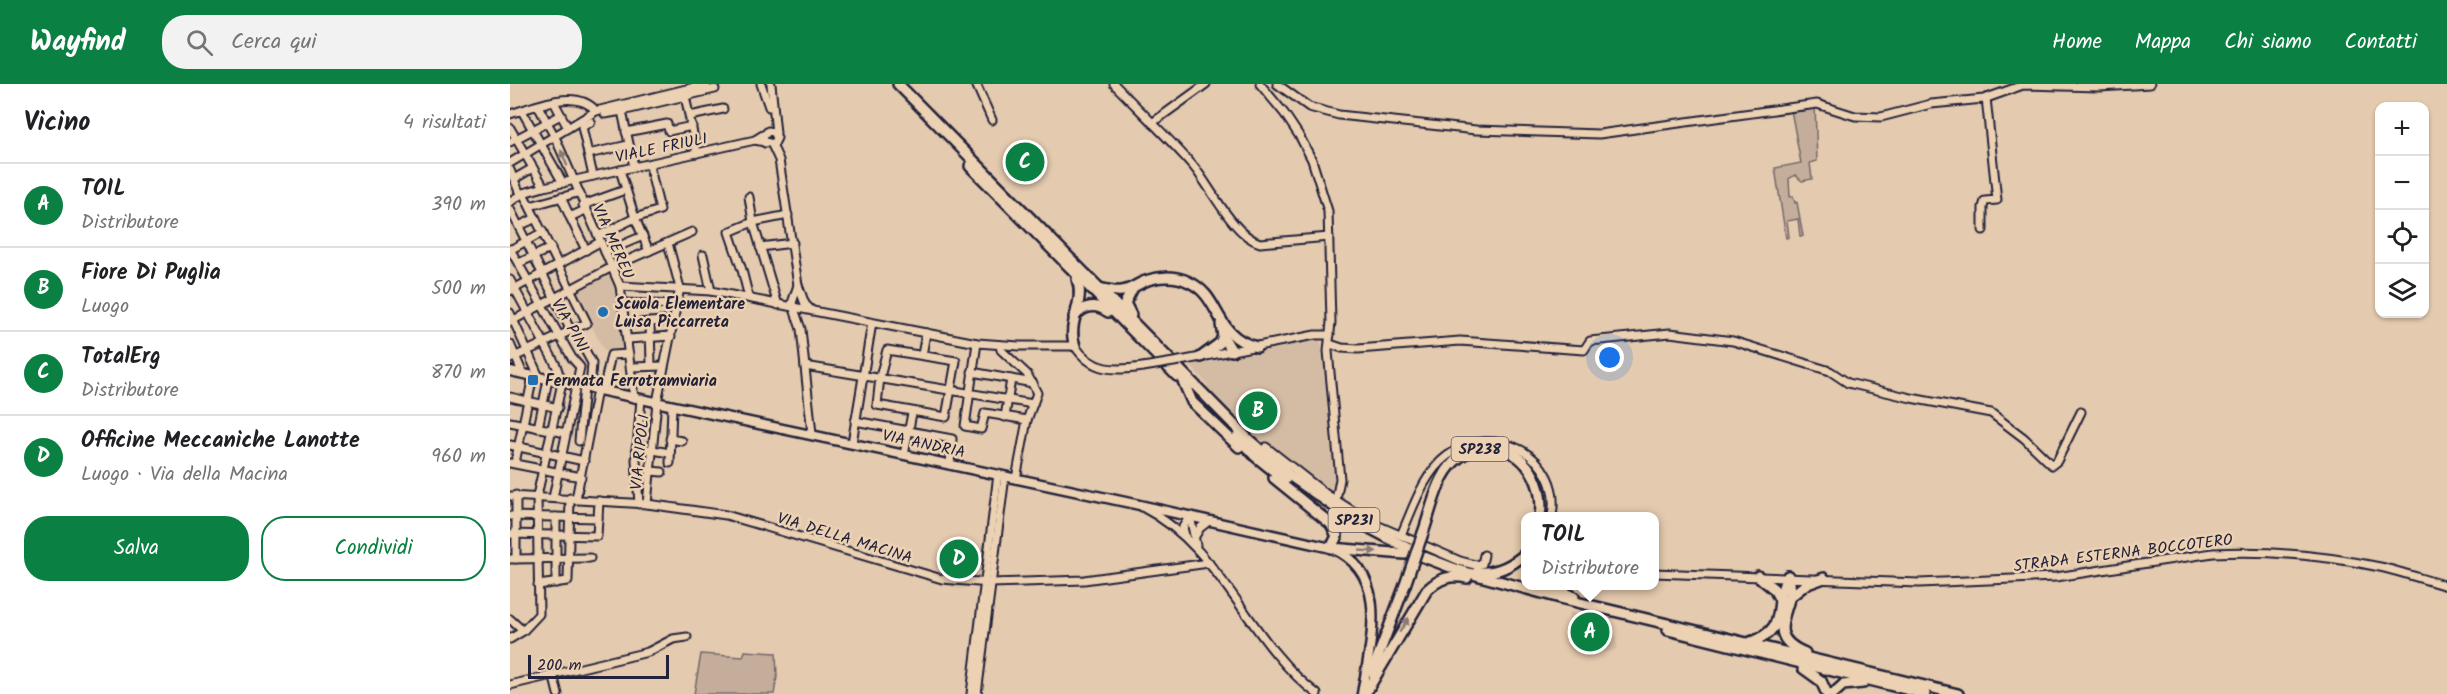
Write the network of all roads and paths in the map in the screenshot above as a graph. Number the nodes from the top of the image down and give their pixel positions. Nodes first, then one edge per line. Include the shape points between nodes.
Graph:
1 (706, 84) edge
2 (761, 84) edge
3 (771, 84) edge
4 (891, 84) edge
5 (898, 84) edge
6 (976, 84) edge
7 (1114, 84) edge
8 (1206, 84) edge
9 (1260, 84) edge
10 (1277, 84) edge
11 (2150, 84) edge
12 (690, 89) edge
13 (715, 89) dead end
14 (1986, 98) junction
15 (554, 102) junction
16 (538, 106) junction
17 (723, 109) dead end
18 (522, 111) junction
19 (596, 111) junction
20 (622, 111) junction
21 (510, 114) edge
22 (605, 114) dead end
23 (561, 115) junction
24 (690, 116) junction
25 (992, 120) dead end
26 (547, 122) junction
27 (591, 122) dead end
28 (1152, 123) junction
29 (692, 126) junction
30 (510, 128) edge
31 (568, 128) junction
32 (532, 131) junction
33 (626, 132) junction
34 (777, 136) junction
35 (555, 137) junction
36 (767, 138) junction
37 (513, 141) edge
38 (540, 145) junction
39 (628, 145) junction
40 (698, 153) junction
41 (524, 154) junction
42 (588, 154) junction
43 (779, 160) junction
44 (510, 163) edge
45 (649, 164) junction
46 (634, 167) junction
47 (533, 168) junction
48 (510, 170) edge
49 (620, 170) junction
50 (593, 176) junction
51 (514, 179) junction
52 (573, 180) junction
53 (563, 183) junction
54 (544, 187) junction
55 (625, 190) junction
56 (578, 193) junction
57 (522, 194) junction
58 (561, 197) junction
59 (748, 197) dead end
60 (510, 202) edge
61 (530, 206) junction
62 (584, 208) junction
63 (510, 209) edge
64 (788, 215) junction
65 (570, 217) junction
66 (536, 218) junction
67 (635, 218) junction
68 (753, 222) junction
69 (519, 226) junction
70 (1983, 230) dead end
71 (543, 232) junction
72 (692, 232) dead end
73 (643, 236) junction
74 (1329, 237) junction
75 (599, 239) junction
76 (526, 241) junction
77 (668, 243) junction
78 (792, 243) junction
79 (760, 247) junction
80 (551, 248) junction
81 (510, 249) edge
82 (586, 250) junction
83 (649, 251) junction
84 (605, 252) junction
85 (703, 255) dead end
86 (534, 256) junction
87 (519, 263) junction
88 (560, 265) junction
89 (612, 267) junction
90 (542, 274) junction
91 (1076, 275) junction
92 (510, 280) edge
93 (530, 280) junction
94 (620, 286) junction
95 (680, 288) junction
96 (1099, 288) junction
97 (1133, 288) junction
98 (572, 289) junction
99 (513, 290) edge
100 (711, 291) junction
101 (798, 295) junction
102 (554, 298) junction
103 (749, 298) junction
104 (622, 303) junction
105 (543, 304) junction
106 (677, 304) junction
107 (777, 304) junction
108 (796, 309) junction
109 (813, 312) junction
110 (527, 313) junction
111 (1074, 317) junction
112 (511, 318) edge
113 (675, 320) junction
114 (1221, 321) junction
115 (650, 322) junction
116 (872, 323) junction
117 (625, 324) junction
118 (572, 330) junction
119 (1137, 332) junction
120 (926, 333) junction
121 (560, 335) junction
122 (671, 336) junction
123 (1223, 336) junction
124 (651, 337) junction
125 (1233, 337) junction
126 (627, 339) junction
127 (1330, 339) junction
128 (544, 343) junction
129 (977, 343) junction
130 (510, 344) edge
131 (1000, 345) junction
132 (1075, 346) junction
133 (1257, 347) junction
134 (528, 351) junction
135 (1232, 351) junction
136 (629, 354) junction
137 (922, 355) junction
138 (1201, 357) junction
139 (513, 358) edge
140 (651, 366) junction
141 (664, 366) junction
142 (805, 366) junction
143 (580, 367) junction
144 (631, 367) junction
145 (593, 368) junction
146 (510, 371) edge
147 (972, 372) junction
148 (523, 374) junction
149 (863, 375) junction
150 (880, 377) junction
151 (540, 378) junction
152 (1011, 379) junction
153 (1183, 381) junction
154 (562, 382) junction
155 (1033, 383) junction
156 (590, 389) junction
157 (951, 390) junction
158 (969, 393) junction
159 (510, 397) edge
160 (638, 399) junction
161 (1007, 399) junction
162 (527, 401) junction
163 (657, 402) junction
164 (542, 404) junction
165 (1033, 404) junction
166 (672, 406) junction
167 (558, 408) junction
168 (2081, 412) dead end
169 (912, 413) junction
170 (1005, 417) junction
171 (1027, 420) junction
172 (855, 421) junction
173 (510, 422) edge
174 (522, 425) junction
175 (538, 428) junction
176 (654, 428) junction
177 (552, 430) junction
178 (670, 431) junction
179 (908, 431) junction
180 (812, 434) junction
181 (566, 436) junction
182 (670, 439) junction
183 (579, 441) junction
184 (682, 441) dead end
185 (588, 443) junction
186 (852, 443) junction
187 (510, 445) edge
188 (518, 447) junction
189 (636, 447) junction
190 (1266, 447) dead end
191 (652, 450) junction
192 (546, 453) junction
193 (670, 453) junction
194 (904, 455) junction
195 (562, 457) junction
196 (584, 461) junction
197 (670, 462) dead end
198 (513, 463) edge
199 (950, 465) junction
200 (543, 469) junction
201 (650, 471) junction
202 (558, 472) junction
203 (662, 472) dead end
204 (1001, 475) junction
205 (580, 477) junction
206 (1016, 478) junction
207 (513, 495) edge
208 (537, 496) junction
209 (553, 498) junction
210 (573, 499) junction
211 (1336, 500) junction
212 (599, 501) junction
213 (643, 504) junction
214 (1135, 504) junction
215 (1540, 512) edge
216 (1552, 512) edge
217 (513, 516) edge
218 (536, 516) junction
219 (1190, 516) junction
220 (556, 517) junction
221 (569, 517) junction
222 (598, 518) junction
223 (1209, 521) junction
224 (513, 534) edge
225 (537, 534) junction
226 (556, 535) junction
227 (569, 535) junction
228 (1401, 535) junction
229 (1185, 536) junction
230 (1194, 538) junction
231 (1197, 548) junction
232 (1331, 548) junction
233 (1405, 554) junction
234 (1484, 555) dead end
235 (1521, 556) edge
236 (569, 557) junction
237 (537, 558) junction
238 (556, 558) junction
239 (590, 558) dead end
240 (513, 559) edge
241 (1430, 559) junction
242 (1209, 563) junction
243 (1659, 573) edge
244 (1758, 576) junction
245 (1788, 576) junction
246 (1824, 578) junction
247 (1484, 582) junction
248 (556, 583) junction
249 (987, 583) junction
250 (538, 585) junction
251 (2447, 586) edge
252 (1521, 588) edge
253 (1531, 590) edge
254 (1561, 590) edge
255 (1790, 597) junction
256 (1781, 604) junction
257 (1642, 618) junction
258 (510, 619) edge
259 (523, 631) junction
260 (687, 637) dead end
261 (510, 639) edge
262 (1746, 647) junction
263 (1832, 664) junction
264 (553, 674) junction
265 (510, 685) edge
266 (1898, 688) junction
267 (558, 694) edge
268 (973, 694) edge
269 (1317, 694) edge
270 (1364, 694) edge
271 (1827, 694) edge
272 (1833, 694) edge
273 (1925, 694) edge
274 (1958, 694) edge

1 - 12 street
2 - 36 street via 770,111
3 - 34 street
4 - 91 highway, SP231
5 - 96 highway, SP231
6 - 25 street
7 - 28 street
8 - 28 street
9 - 74 street via 1284,113 1312,160 1328,211
10 - 14 street via 1309,107 1339,115 1476,130 1599,134 1817,104 1855,116 1881,117 1931,104
11 - 14 street via 2023,85
12 - 13 street
12 - 19 street
12 - 20 street
12 - 24 street
14 - 70 street via 1997,200 1985,201
15 - 16 street
15 - 19 street via 570,99
15 - 23 street
16 - 18 street
16 - 26 street, VIA MEREU
17 - 24 street
18 - 21 street
18 - 32 street
19 - 31 street
20 - 22 street
20 - 33 street
23 - 26 street
23 - 31 street
24 - 29 street
26 - 32 street
26 - 35 street, VIA MEREU
27 - 42 street via 582,127
28 - 74 street via 1195,168 1251,240 1260,243
29 - 33 street via 669,131 667,124
29 - 40 street
30 - 37 street
31 - 35 street
32 - 37 street
32 - 38 street
33 - 39 street
34 - 36 street
34 - 36 street, VIALE FRIULI
34 - 43 street
35 - 38 street
52 -> 35 street, VIA MEREU
36 - 40 street, VIALE FRIULI
36 - 43 street
37 - 41 street
38 - 41 street
38 - 53 street
39 - 42 street
39 - 46 street
40 - 45 street, VIALE FRIULI
41 - 44 street
41 - 47 street
42 - 50 street
43 - 64 street
45 - 46 street, VIALE FRIULI
45 - 67 street via 660,210
46 - 49 street, VIALE FRIULI
47 - 51 street
47 - 54 street
48 - 51 street
49 - 50 street, VIALE FRIULI
49 - 55 street
50 - 52 street, VIALE FRIULI
51 - 57 street
52 - 53 street, VIALE FRIULI
52 - 56 street, VIA MEREU
53 - 54 street, VIALE FRIULI
54 - 57 street, VIALE FRIULI
55 - 62 street
55 - 67 street
56 - 58 street
56 - 62 street, VIA MEREU
57 - 60 street
57 - 61 street
58 - 61 street
58 - 65 street
59 - 68 street
61 - 66 street
62 - 65 street
62 - 75 street, VIA MEREU
63 - 69 street
64 - 68 street
64 - 78 street
65 - 82 street
66 - 69 street
66 - 71 street
67 - 73 street
67 - 75 street
68 - 79 street
68 - 103 street via 729,232
69 - 76 street
71 - 76 street
71 - 80 street
72 - 77 street
73 - 83 street
73 - 84 street
74 - 127 street
75 - 82 street
75 - 84 street, VIA MEREU
76 - 81 street
76 - 86 street
77 - 83 street
77 - 95 street
78 - 79 street
78 - 101 street
79 - 107 street
80 - 86 street
80 - 88 street
81 - 87 street, VIA PINI
82 - 88 street
83 - 89 street
84 - 89 street, VIA MEREU
85 - 100 street
86 - 87 street
86 - 90 street
87 - 93 street, VIA PINI
88 - 90 street
88 - 98 street
89 - 94 street, VIA MEREU
89 - 98 street
90 - 93 street
90 - 102 street
91 - 111 highway via 1081,294
91 - 119 highway, SP231
92 - 99 street
93 - 99 street
93 - 105 street, VIA PINI
94 - 95 street
94 - 104 street, VIA MEREU
95 - 100 street
95 - 106 street, VIA RIPOLI
96 - 97 highway
96 - 119 highway, SP231
97 - 114 highway via 1160,278 1189,282 1208,298
97 - 119 highway via 1125,307
98 - 102 street
98 - 118 street via 587,323
99 - 110 street
100 - 103 street
101 - 107 street
101 - 108 street
101 - 109 street
102 - 105 street
102 - 118 street
103 - 107 street
104 - 106 street
104 - 117 street, VIA MEREU
105 - 110 street
105 - 121 street, VIA PINI
106 - 113 street, VIA RIPOLI
107 - 108 street
108 - 109 street
108 - 142 street
109 - 116 street
110 - 112 street
110 - 128 street
111 - 119 highway via 1089,306 1101,307 1131,335
111 - 132 highway via 1071,330
112 - 134 street
113 - 115 street
113 - 122 street, VIA RIPOLI
114 - 123 highway
114 - 125 highway
115 - 117 street
115 - 124 street
116 - 120 street
116 - 149 street
117 - 126 street, VIA MEREU
118 - 121 street
118 - 145 street
119 - 153 highway, SP231
119 - 241 highway, SP231 via 1289,475 1348,517
120 - 129 street
120 - 137 street
121 - 128 street
121 - 143 street, VIA PINI
122 - 124 street
122 - 141 street, VIA RIPOLI
123 - 135 highway
123 - 138 highway
124 - 126 street
124 - 140 street
125 - 133 highway
125 - 135 highway
126 - 136 street, VIA MEREU
127 - 133 street via 1315,336
127 - 168 street via 1342,348 1358,350 1460,341 1584,350 1590,341 1670,333 1733,341 1830,371 1848,383 1991,413 2052,465
127 - 211 street via 1340,479
128 - 134 street
128 - 154 street
129 - 131 street
129 - 147 street
130 - 139 street
131 - 132 street
131 - 155 street via 1000,350
132 - 138 street, bridge via 1081,356 1099,368 1120,370
133 - 135 street
134 - 139 street
134 - 151 street
135 - 138 street
136 - 144 street, VIA MEREU
136 - 156 street via 611,355
137 - 150 street via 887,350
137 - 157 street via 956,361
139 - 148 street
140 - 141 street
140 - 144 street
141 - 163 street, VIA RIPOLI
142 - 149 street
142 - 180 street
143 - 145 street
143 - 156 street, VIA PINI
144 - 160 street, VIA MEREU
145 - 156 street
146 - 148 main road, VIA ANDRIA
147 - 152 street
147 - 158 street
148 - 151 main road, VIA ANDRIA
149 - 150 street
149 - 172 street
150 - 157 street
150 - 169 street via 877,405
151 - 154 main road, VIA ANDRIA
151 - 162 street
151 - 164 street
152 - 155 street
152 - 161 street
153 - 232 highway via 1199,409 1331,524 1337,536
153 - 233 highway, SP231 via 1255,456 1290,484 1351,525
154 - 156 main road, VIA ANDRIA
154 - 167 street
155 - 165 street
156 - 160 main road, VIA ANDRIA
156 - 181 street
156 - 183 street
156 - 185 street
157 - 158 street
157 - 169 street via 946,417
158 - 161 street
158 - 170 street via 965,426 981,429 985,413
159 - 162 street
160 - 163 main road, VIA ANDRIA
160 - 189 street, VIA MEREU
161 - 165 street
161 - 170 street
162 - 164 street
162 - 174 street
163 - 166 main road, VIA ANDRIA
163 - 176 street, VIA RIPOLI
164 - 167 street
164 - 175 street
165 - 171 street
166 - 178 street
166 - 180 main road, VIA ANDRIA
167 - 177 street
169 - 179 street
170 - 171 street
171 - 206 street
172 - 179 street
172 - 186 street
173 - 174 street
174 - 175 street
174 - 188 street
175 - 177 street
176 - 178 street
176 - 191 street, VIA RIPOLI
177 - 181 street
177 - 192 street
178 - 182 street
179 - 194 street
179 - 199 street via 952,439
180 - 186 main road, VIA ANDRIA
181 - 183 street
181 - 195 street
182 - 184 street
182 - 193 street
183 - 185 street
185 - 196 street
186 - 194 main road, VIA ANDRIA
187 - 188 street
188 - 192 street
188 - 198 street
189 - 191 street
189 - 213 street, VIA MEREU
190 - 211 street
191 - 193 street
191 - 201 street, VIA RIPOLI
192 - 195 street
192 - 200 street
193 - 197 street
194 - 199 main road, VIA ANDRIA
195 - 196 street
195 - 202 street
196 - 205 street
198 - 200 street
199 - 204 main road, VIA ANDRIA
200 - 202 street
200 - 208 street
201 - 203 street
201 - 213 street, VIA RIPOLI
202 - 205 street
202 - 209 street
204 - 206 main road, VIA ANDRIA
204 - 249 street
205 - 210 street
206 - 214 main road, VIA ANDRIA
207 - 208 street, VIA DELLA MACINA
207 - 217 street
208 - 209 street, VIA DELLA MACINA
208 - 218 street
209 - 210 street, VIA DELLA MACINA
210 - 212 street, VIA DELLA MACINA
210 - 221 street
211 - 228 street via 1372,523
212 - 213 street, VIA DELLA MACINA
212 - 222 street
213 - 249 street, VIA DELLA MACINA via 726,515 942,579
214 - 219 main road, VIA ANDRIA
214 - 229 street
215 - 270 highway, SP238, bridge via 1540,492 1528,466 1513,454 1486,448 1466,452 1453,462 1436,494
216 - 228 street via 1553,495 1538,463 1509,443 1479,441 1460,447 1432,471
217 - 218 street
217 - 224 street
218 - 220 street
218 - 225 street
219 - 223 main road, VIA ANDRIA
219 - 229 street via 1183,527
219 - 230 street
220 - 221 street
220 - 226 street
221 - 222 street
221 - 227 street
222 - 227 street via 597,536
223 - 230 street
223 - 232 main road, VIA ANDRIA
224 - 225 street
224 - 240 street
225 - 226 street
225 - 237 street
226 - 227 street
226 - 238 street
227 - 236 street
228 - 234 street via 1467,563 1482,564
229 - 231 street
230 - 231 street
231 - 242 street
232 -> 233 highway
232 - 270 main road, VIA ANDRIA via 1354,561 1372,599
233 - 247 highway, SP231
235 - 241 highway via 1503,569 1485,573
236 - 238 street
236 - 239 street
236 - 248 street via 568,582
237 - 238 street
237 - 240 street
237 - 250 street
238 - 248 street
241 - 252 highway, SP231
242 - 249 street, VIA DELLA MACINA via 1084,580
242 - 269 street via 1280,659
243 - 244 street, STRADA ESTERNA BOCCOTERO
244 - 245 street, STRADA ESTERNA BOCCOTERO
244 - 256 highway via 1774,589
245 - 246 street, STRADA ESTERNA BOCCOTERO
245 - 255 highway
245 - 256 highway
246 - 251 street, STRADA ESTERNA BOCCOTERO via 1920,583 2056,577 2238,551 2381,567
246 - 255 highway via 1805,585
247 - 262 highway, SP231
270 -> 247 highway via 1426,590 1449,576
248 - 250 street
249 - 268 street
250 - 259 street via 539,614
253 - 257 highway, SP231
254 - 257 highway
255 - 263 highway via 1781,619 1784,636 1796,649
256 - 262 highway via 1773,630
257 - 262 highway, SP231
258 - 259 street
259 - 261 street
260 - 264 street via 673,639 648,652
262 - 263 highway, SP231
262 - 266 highway, SP231
262 - 271 highway via 1811,672
263 - 274 highway, SP231
264 - 265 street
264 - 267 street
266 - 272 highway via 1891,690 1859,682 1843,685
266 - 273 highway, SP231

